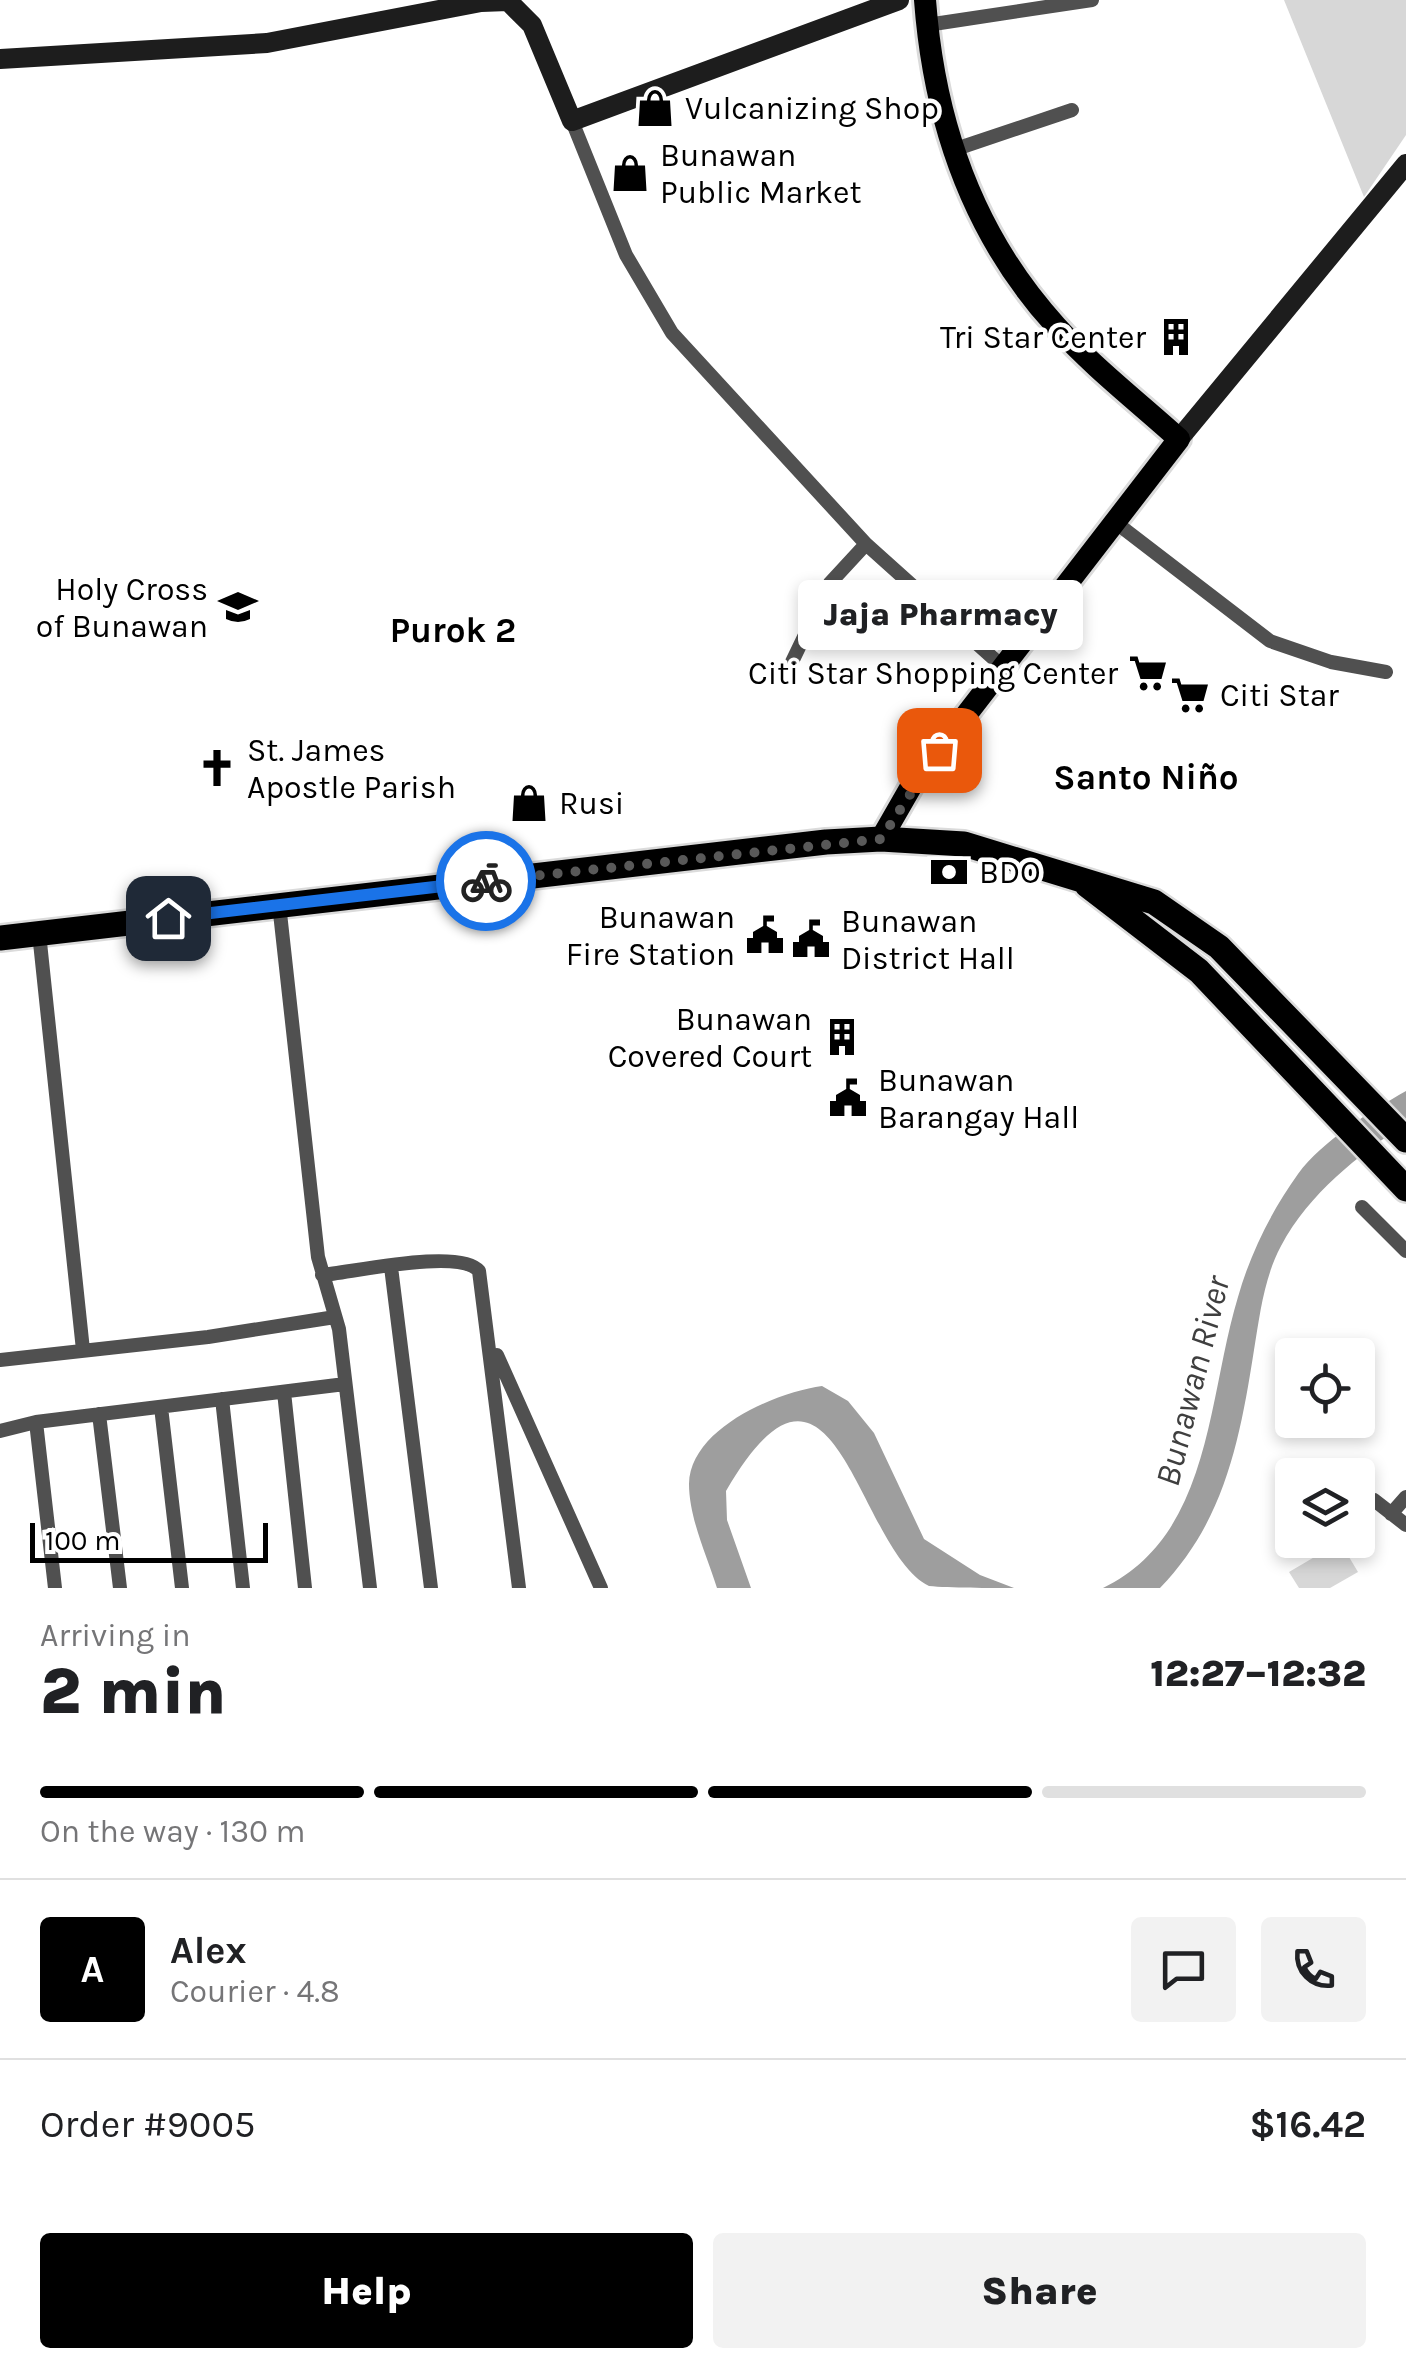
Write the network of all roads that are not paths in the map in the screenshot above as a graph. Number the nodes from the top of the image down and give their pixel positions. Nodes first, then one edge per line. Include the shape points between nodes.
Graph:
1 (898, 0) edge
2 (925, 0) edge
3 (1092, 0) edge
4 (927, 25) junction
5 (0, 59) edge
6 (1072, 110) dead end
7 (572, 120) junction
8 (953, 150) junction
9 (1406, 164) edge
10 (1179, 439) junction
11 (1115, 522) junction
12 (866, 544) junction
13 (790, 666) dead end
14 (1003, 667) junction
15 (1386, 672) dead end
16 (881, 839) junction
17 (1079, 879) junction
18 (280, 904) junction
19 (39, 934) junction
20 (0, 938) edge
21 (1406, 1140) edge
22 (1406, 1189) edge
23 (1362, 1208) dead end
24 (1406, 1251) edge
25 (392, 1267) junction
26 (322, 1275) junction
27 (335, 1317) junction
28 (490, 1340) junction
29 (83, 1350) junction
30 (0, 1360) edge
31 (345, 1384) junction
32 (284, 1392) junction
33 (222, 1400) junction
34 (161, 1407) junction
35 (99, 1414) junction
36 (36, 1422) junction
37 (0, 1431) edge
38 (1406, 1497) edge
39 (1375, 1501) edge
40 (1392, 1514) junction
41 (1406, 1525) edge
42 (56, 1588) edge
43 (120, 1588) edge
44 (182, 1588) edge
45 (243, 1588) edge
46 (306, 1588) edge
47 (370, 1588) edge
48 (430, 1588) edge
49 (519, 1588) edge
50 (601, 1588) edge

1 - 7 street
2 - 4 main road
3 - 4 street
4 - 8 main road
5 - 7 street via 268,43 508,2 532,25
6 - 8 street
7 - 12 street via 631,266 664,322
8 - 10 main road via 982,219 1035,302
9 - 10 street
10 - 11 main road
11 - 14 main road
11 - 15 street via 1260,635 1331,662
12 - 13 street via 830,582
12 - 14 street
14 - 16 main road via 912,785
16 - 17 highway via 976,846
16 - 18 highway
17 - 21 highway via 1154,902 1194,927
17 - 22 highway via 1199,971
18 - 19 highway
18 - 26 street
19 - 20 highway
19 - 29 street
23 - 24 street
25 - 26 street
25 - 28 street via 473,1264 483,1282
25 - 48 street
26 - 27 street
27 - 29 street
27 - 31 street
28 - 49 street
28 - 50 street
29 - 30 street
31 - 32 street
31 - 47 street
32 - 33 street
32 - 46 street
33 - 34 street
33 - 45 street
34 - 35 street
34 - 44 street
35 - 36 street
35 - 43 street
36 - 37 street
36 - 42 street
38 - 40 street
39 - 40 street
40 - 41 street

